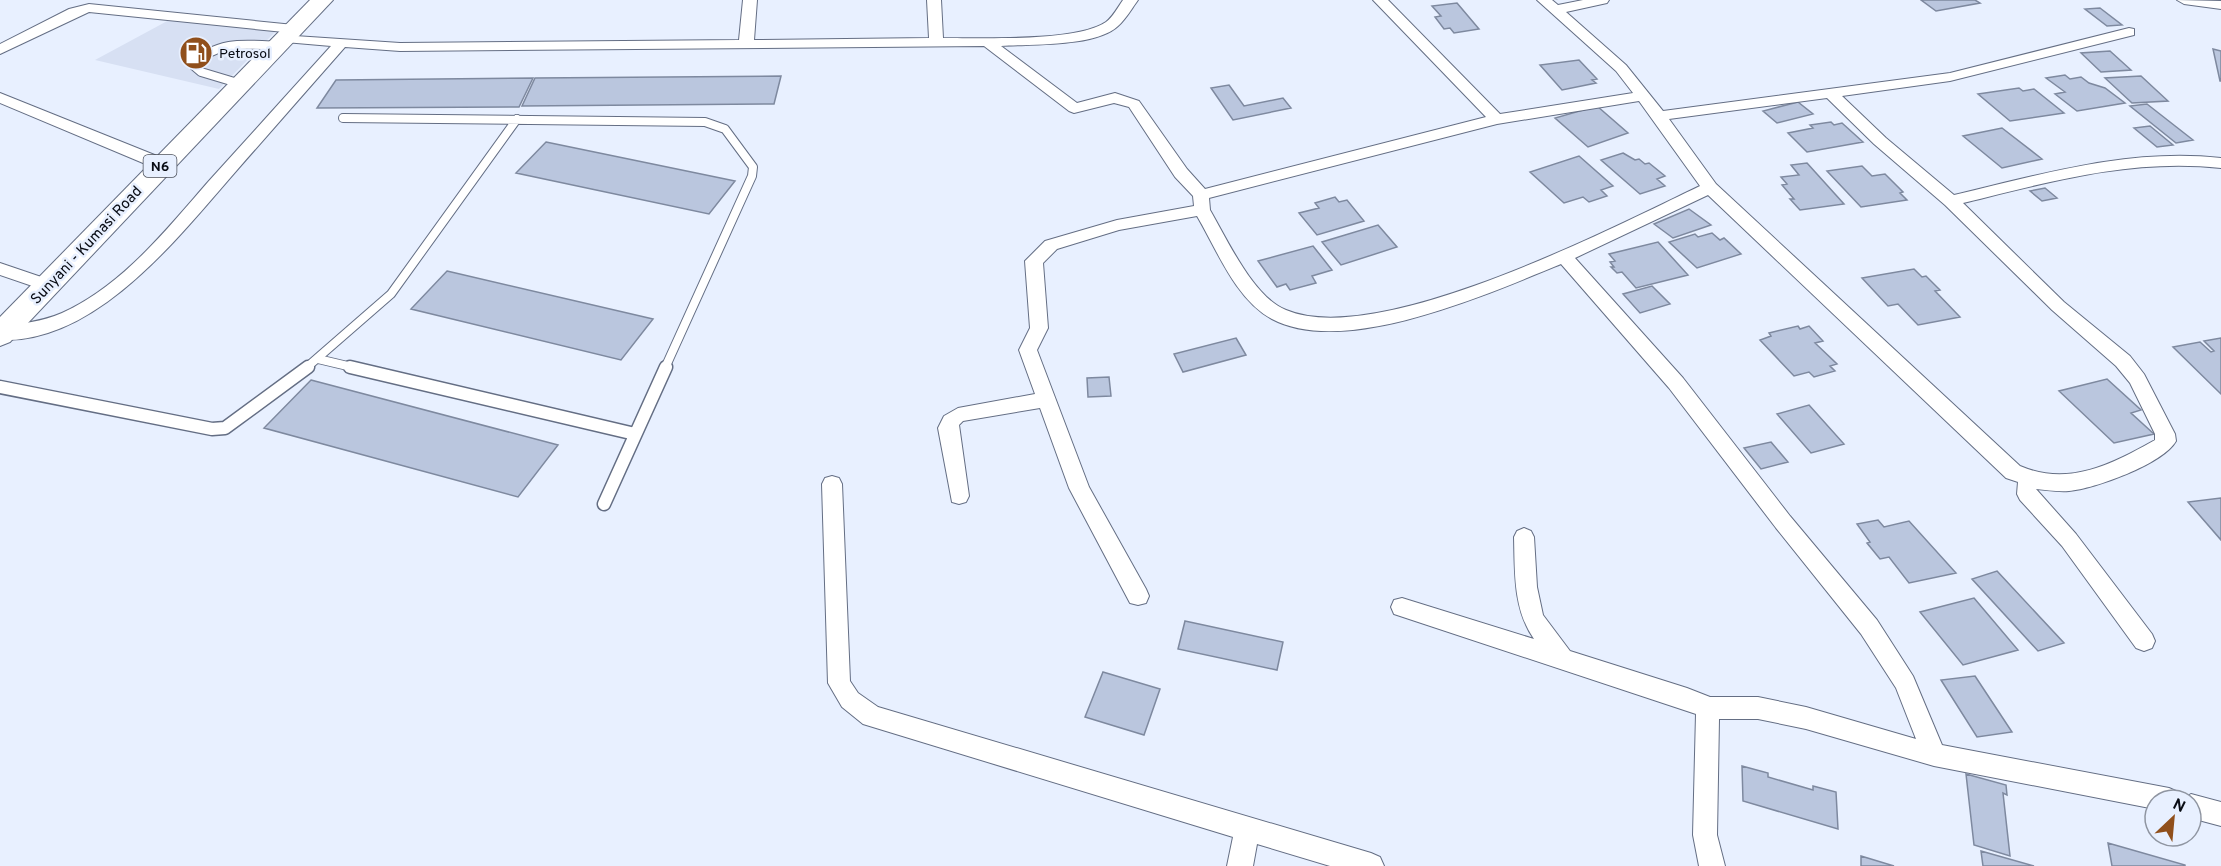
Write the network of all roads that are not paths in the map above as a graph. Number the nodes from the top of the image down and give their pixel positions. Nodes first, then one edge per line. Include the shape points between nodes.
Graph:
1 (322, 0) edge
2 (750, 0) edge
3 (934, 0) edge
4 (1380, 0) edge
5 (1602, 0) edge
6 (2184, 0) edge
7 (1126, 2) edge
8 (1550, 5) edge
9 (2221, 5) edge
10 (2129, 32) dead end
11 (286, 38) junction
12 (936, 42) junction
13 (987, 42) junction
14 (340, 44) junction
15 (746, 45) junction
16 (0, 50) edge
17 (241, 84) junction
18 (1831, 94) junction
19 (1643, 96) junction
20 (0, 98) edge
21 (1659, 116) junction
22 (343, 118) dead end
23 (517, 119) junction
24 (1496, 119) junction
25 (2221, 163) edge
26 (161, 164) junction
27 (1710, 188) junction
28 (1951, 201) junction
29 (1202, 203) junction
30 (1565, 257) junction
31 (0, 269) edge
32 (47, 285) junction
33 (1, 334) edge
34 (318, 359) junction
35 (0, 387) edge
36 (1048, 399) junction
37 (635, 434) junction
38 (2031, 482) junction
39 (832, 484) dead end
40 (959, 496) dead end
41 (604, 504) dead end
42 (1524, 537) dead end
43 (1138, 596) dead end
44 (1402, 607) dead end
45 (2144, 641) dead end
46 (1565, 659) junction
47 (1708, 708) junction
48 (1934, 755) junction
49 (2143, 795) edge
50 (2203, 809) edge
51 (2221, 814) edge
52 (1248, 830) junction
53 (1240, 866) edge
54 (1371, 866) edge
55 (1712, 866) edge

1 - 11 main road, Sunyani - Kumasi Road / N6
2 - 15 street
3 - 12 street
4 - 24 street
5 - 8 street
6 - 9 street
7 - 13 street via 1117,20 1100,31
8 - 19 street via 1621,68
10 - 18 street via 1950,77
11 - 14 street
11 - 16 street via 88,8
11 - 17 main road, Sunyani - Kumasi Road / N6
11 - 17 lane via 223,46 211,50 194,66 201,72
12 - 13 street
12 - 15 street
13 - 29 street via 1074,108 1114,98 1134,104
14 - 15 street
14 - 33 street via 136,272 72,316 26,333
17 - 26 main road, Sunyani - Kumasi Road / N6
18 - 21 street
18 - 28 street
19 - 21 street
19 - 24 street
20 - 26 street
21 - 27 street
22 - 23 lane
23 - 34 lane via 392,294
23 - 37 lane via 717,124 753,167
24 - 29 street
25 - 28 street via 2199,159 2096,166
26 - 32 main road, Sunyani - Kumasi Road / N6
27 - 30 street
27 - 38 street via 2013,472
28 - 38 street via 2058,306 2123,362 2137,379 2165,434 2162,445 2120,469 2060,486
29 - 30 street via 1258,301 1281,317 1306,325 1329,327 1408,313
29 - 36 street via 1051,245 1034,261 1040,328 1028,350
30 - 48 street via 1676,383 1869,627 1900,673
31 - 32 street
32 - 33 main road, Sunyani - Kumasi Road / N6
34 - 35 lane via 225,428 213,429
34 - 37 lane
36 - 40 street via 958,416 951,421 948,428
36 - 43 street via 1079,488
37 - 41 lane
38 - 45 street via 2026,486 2027,494 2069,540
39 - 52 street via 839,682 850,700 871,716
42 - 46 street via 1530,614 1542,638
44 - 46 street
46 - 47 street
47 - 48 street via 1758,708
47 - 55 street via 1705,835
48 - 49 street
50 - 51 street
52 - 53 street
52 - 54 street

